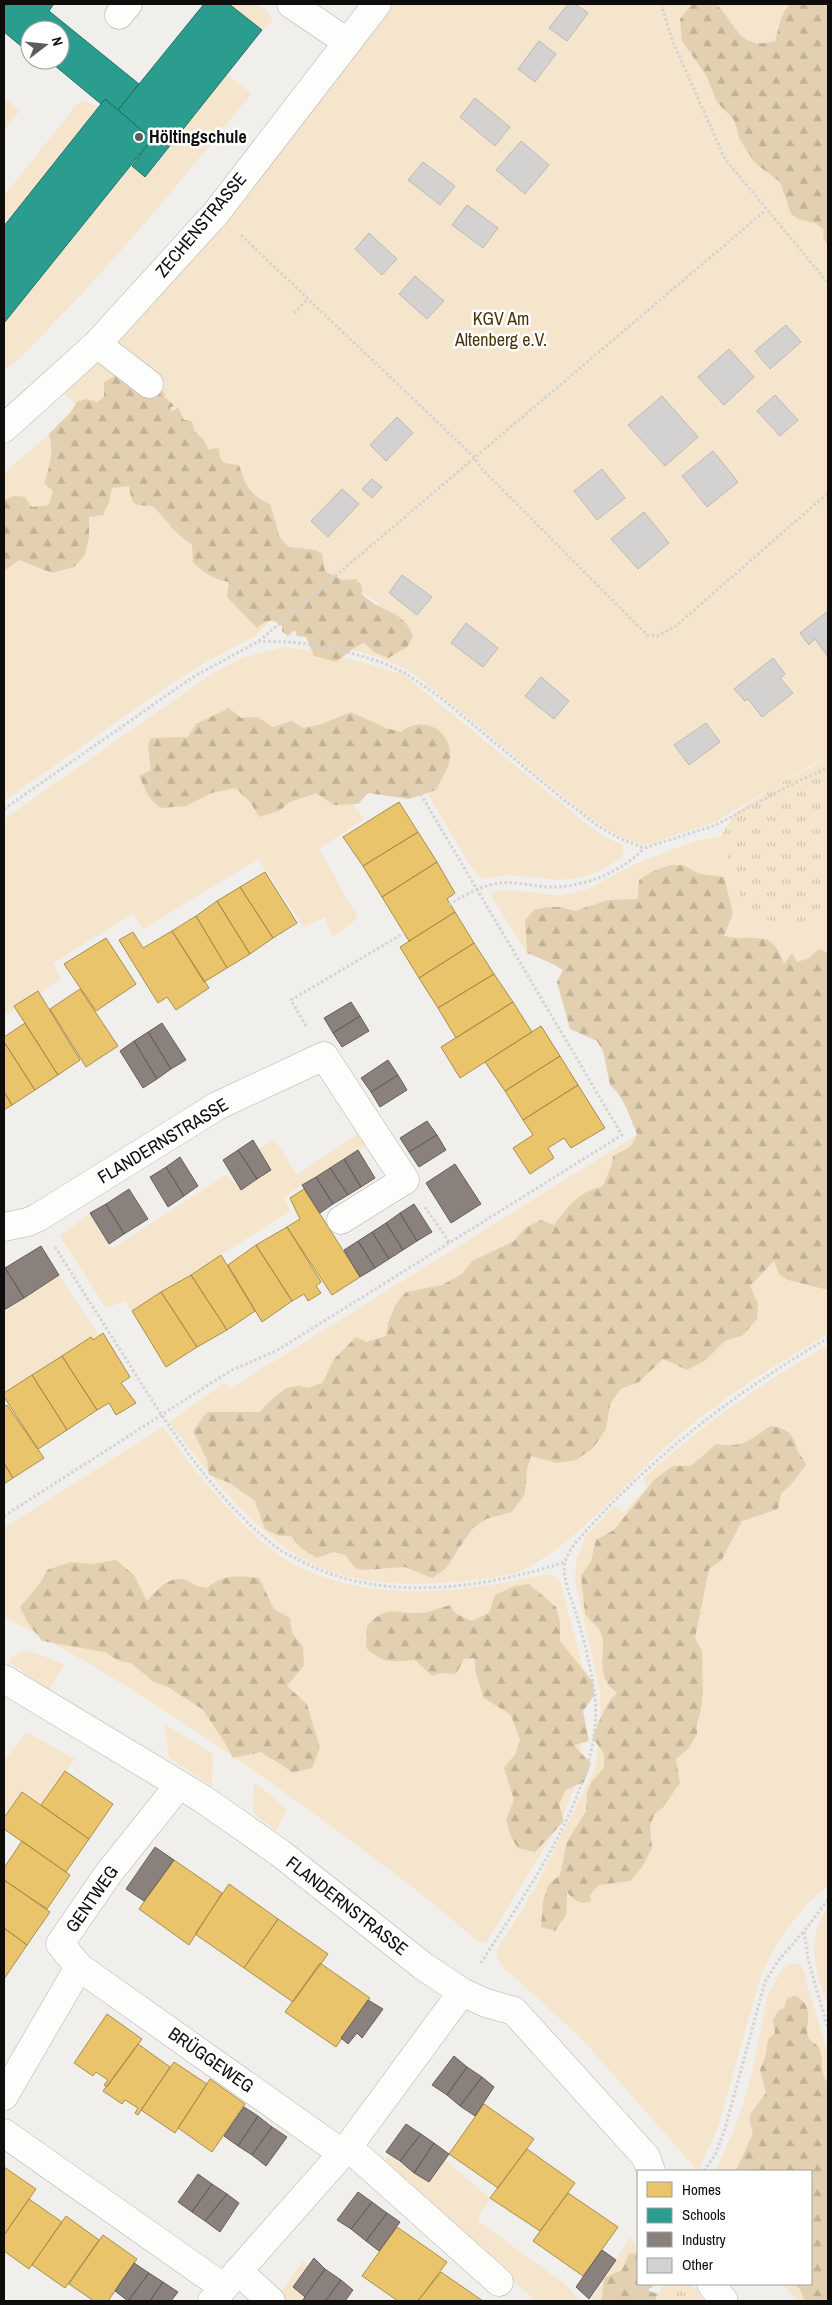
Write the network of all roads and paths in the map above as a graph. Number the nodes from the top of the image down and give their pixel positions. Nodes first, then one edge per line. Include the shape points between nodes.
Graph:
1 (291, 4) edge
2 (377, 4) edge
3 (661, 4) edge
4 (347, 42) junction
5 (766, 210) junction
6 (216, 212) junction
7 (828, 283) edge
8 (308, 299) junction
9 (294, 313) dead end
10 (97, 344) junction
11 (149, 384) dead end
12 (4, 428) edge
13 (474, 457) junction
14 (828, 493) edge
15 (259, 641) junction
16 (828, 768) edge
17 (4, 809) edge
18 (644, 848) junction
19 (449, 904) dead end
20 (404, 933) dead end
21 (324, 1056) junction
22 (405, 1180) junction
23 (37, 1218) junction
24 (341, 1220) dead end
25 (4, 1227) edge
26 (445, 1240) dead end
27 (828, 1338) edge
28 (565, 1562) junction
29 (4, 1679) edge
30 (179, 1785) junction
31 (828, 1900) edge
32 (804, 1931) junction
33 (79, 1967) junction
34 (462, 1992) junction
35 (828, 2029) edge
36 (4, 2096) edge
37 (4, 2133) edge
38 (346, 2150) junction
39 (651, 2170) edge
40 (705, 2170) edge
41 (500, 2282) dead end
42 (651, 2285) edge
43 (712, 2285) edge
44 (224, 2286) edge
45 (271, 2301) edge
46 (643, 2301) edge
47 (724, 2301) edge

1 - 4 street
2 - 4 street, ZECHENSTRASSE
3 - 5 path via 673,42 725,159
4 - 6 street, ZECHENSTRASSE
5 - 7 path
5 - 13 path
6 - 8 path
6 - 10 street, ZECHENSTRASSE
8 - 9 path
8 - 13 path
10 - 11 street
10 - 12 street, ZECHENSTRASSE
13 - 14 path via 482,470 652,636 676,626
13 - 15 path
15 - 17 path via 186,682
15 - 18 path via 331,647 406,673 597,825
16 - 18 path via 716,825
18 - 19 path via 635,859 580,884 547,887 511,882 494,884
20 - 21 path via 291,1000
21 - 22 street
21 - 23 street, FLANDERNSTRASSE via 217,1106
22 - 24 street
22 - 26 path via 450,1243
23 - 25 street, FLANDERNSTRASSE
23 - 28 path via 188,1454 224,1497 277,1548 313,1568 345,1579 401,1587 433,1588 478,1583
27 - 28 path via 764,1378 692,1431 637,1478 578,1540
28 - 34 path via 594,1691 592,1748 584,1780 556,1840
29 - 30 street, FLANDERNSTRASSE via 53,1702
30 - 33 street, GENTWEG via 108,1874 60,1944
30 - 34 street, FLANDERNSTRASSE via 207,1793 284,1847 423,1966
31 - 32 path
32 - 35 path via 808,1959
32 - 40 path via 765,1982 724,2132 715,2156
33 - 36 street
33 - 38 street, BRÜGGEWEG
34 - 38 street
34 - 39 street, FLANDERNSTRASSE via 514,2011 646,2157
37 - 44 street
38 - 41 street, BRÜGGEWEG
38 - 44 street
42 - 46 path
43 - 47 street
44 - 45 street

